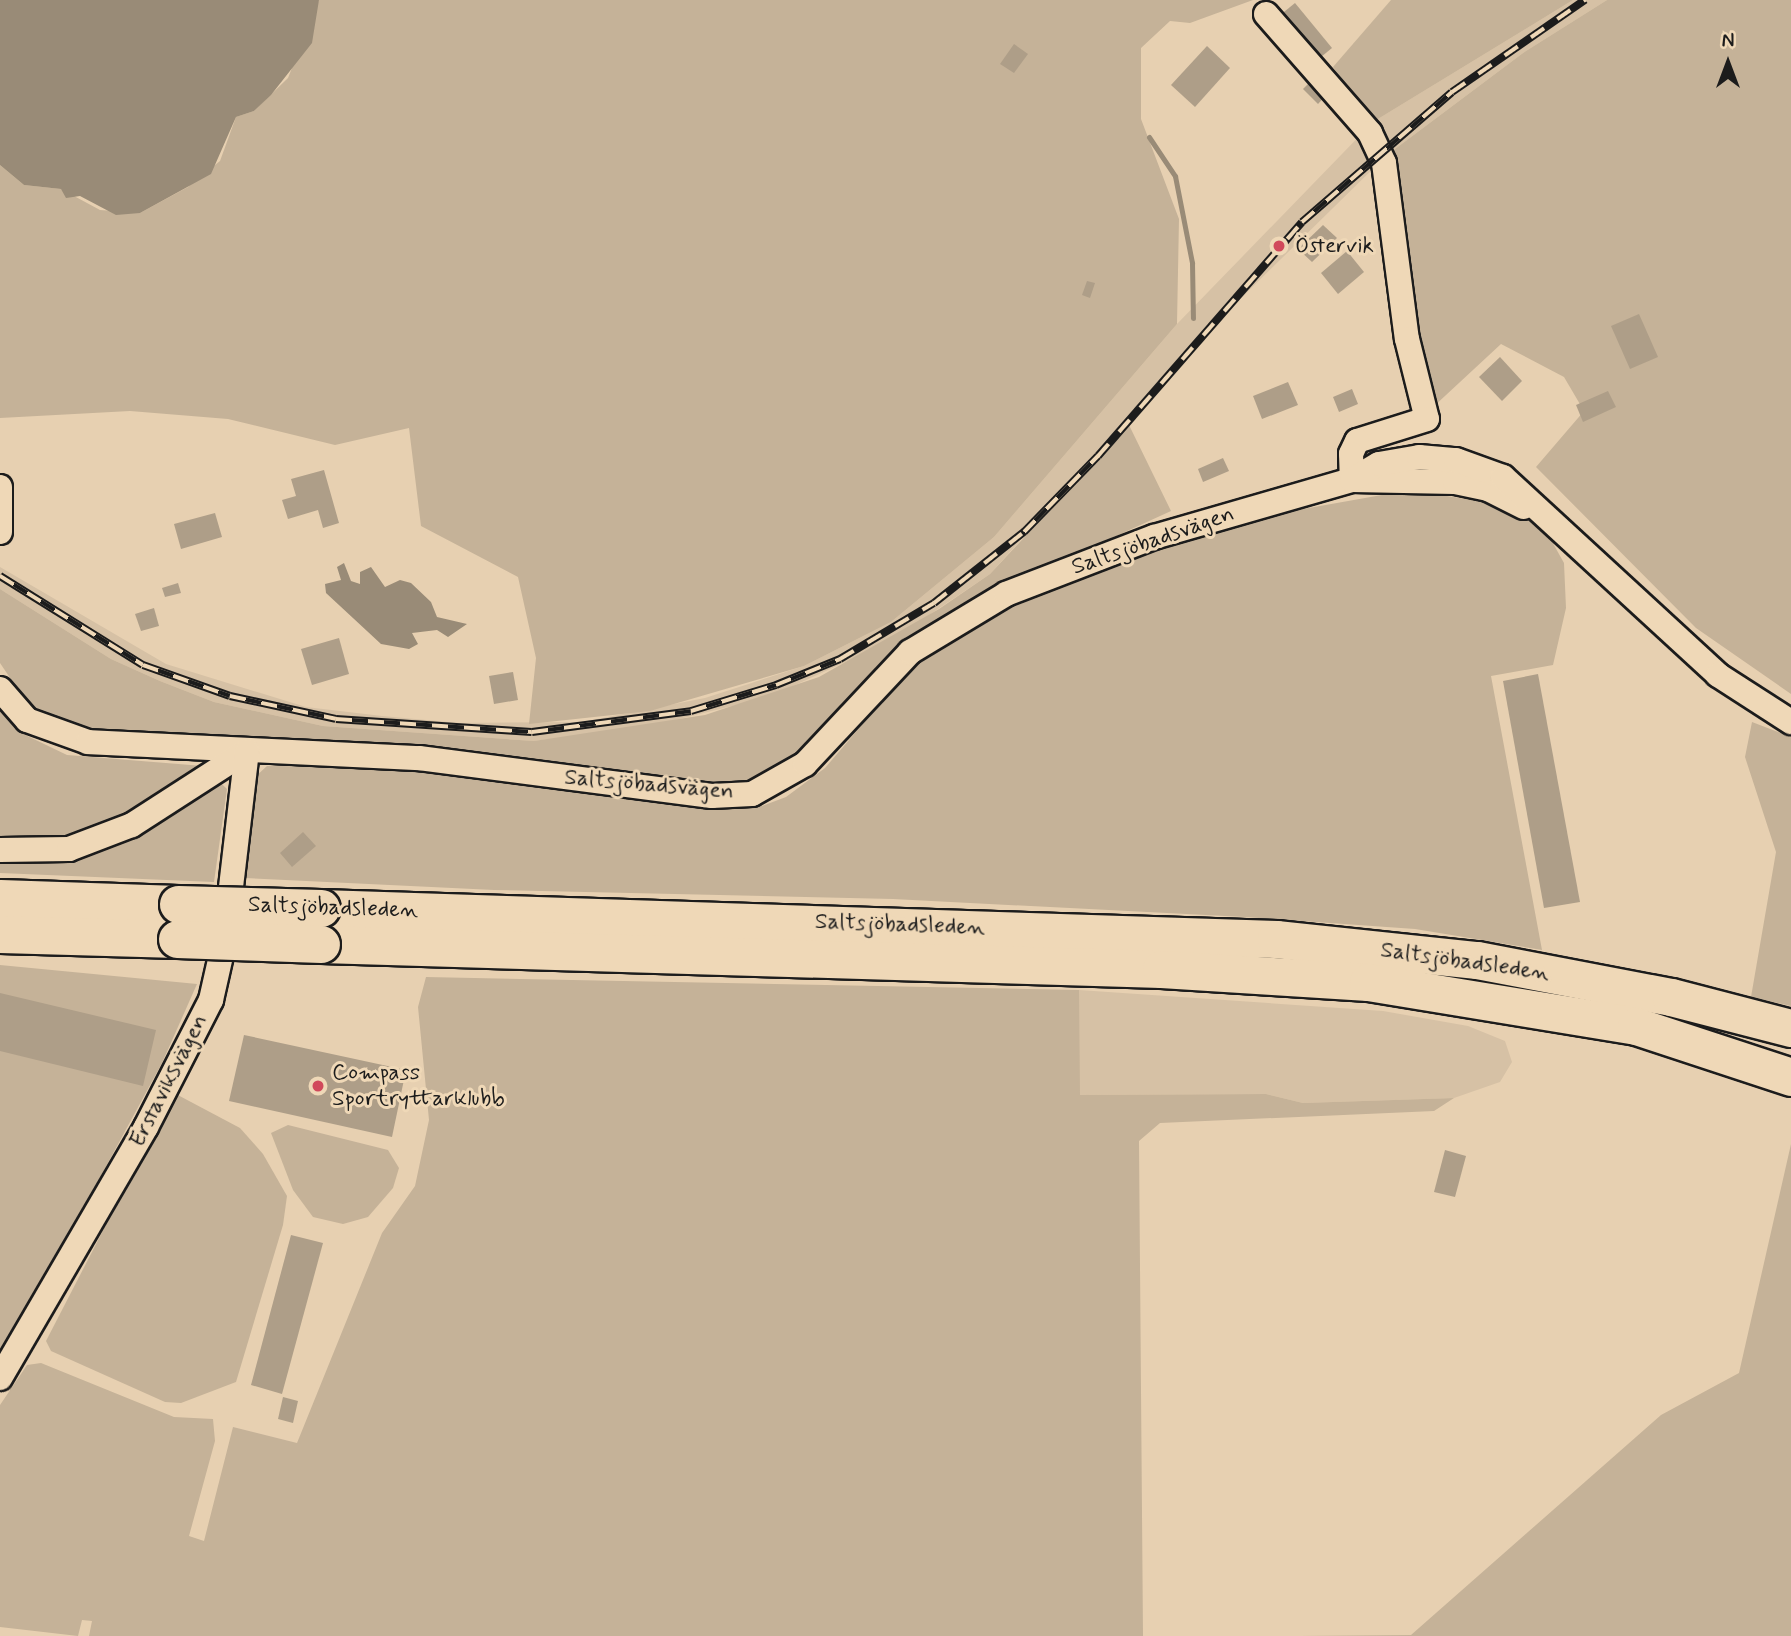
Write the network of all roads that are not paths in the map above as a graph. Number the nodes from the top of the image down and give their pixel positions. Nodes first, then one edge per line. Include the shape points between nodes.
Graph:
1 (1266, 14) dead end
2 (1352, 480) junction
3 (0, 487) edge
4 (0, 532) edge
5 (0, 689) edge
6 (1791, 722) edge
7 (247, 751) junction
8 (0, 850) edge
9 (0, 898) edge
10 (177, 921) junction
11 (0, 934) edge
12 (1791, 1028) edge
13 (1791, 1077) edge
14 (0, 1378) edge

1 - 2 street via 1380,151 1407,339 1427,419 1357,442 1351,454
2 - 6 street, Saltsjöbadsvägen via 1454,482 1488,489 1550,522 1718,675
2 - 7 street, Saltsjöbadsvägen via 1154,537 1006,594 958,619 911,652 805,764 752,794 712,796 419,758
3 - 4 street
5 - 7 street, Saltsjöbadsvägen via 27,720 62,737 141,748
7 - 8 street via 132,825 69,849
7 - 14 street, Erstaviksvägen via 225,938 211,1000 146,1127
9 - 10 highway, Saltsjöbadsleden
10 - 11 highway, Saltsjöbadsleden
10 - 12 highway, Saltsjöbadsleden, bridge via 321,908 1276,939 1477,960 1671,997
10 - 13 highway, Saltsjöbadsleden, bridge via 321,944 1266,974 1459,994 1636,1026

